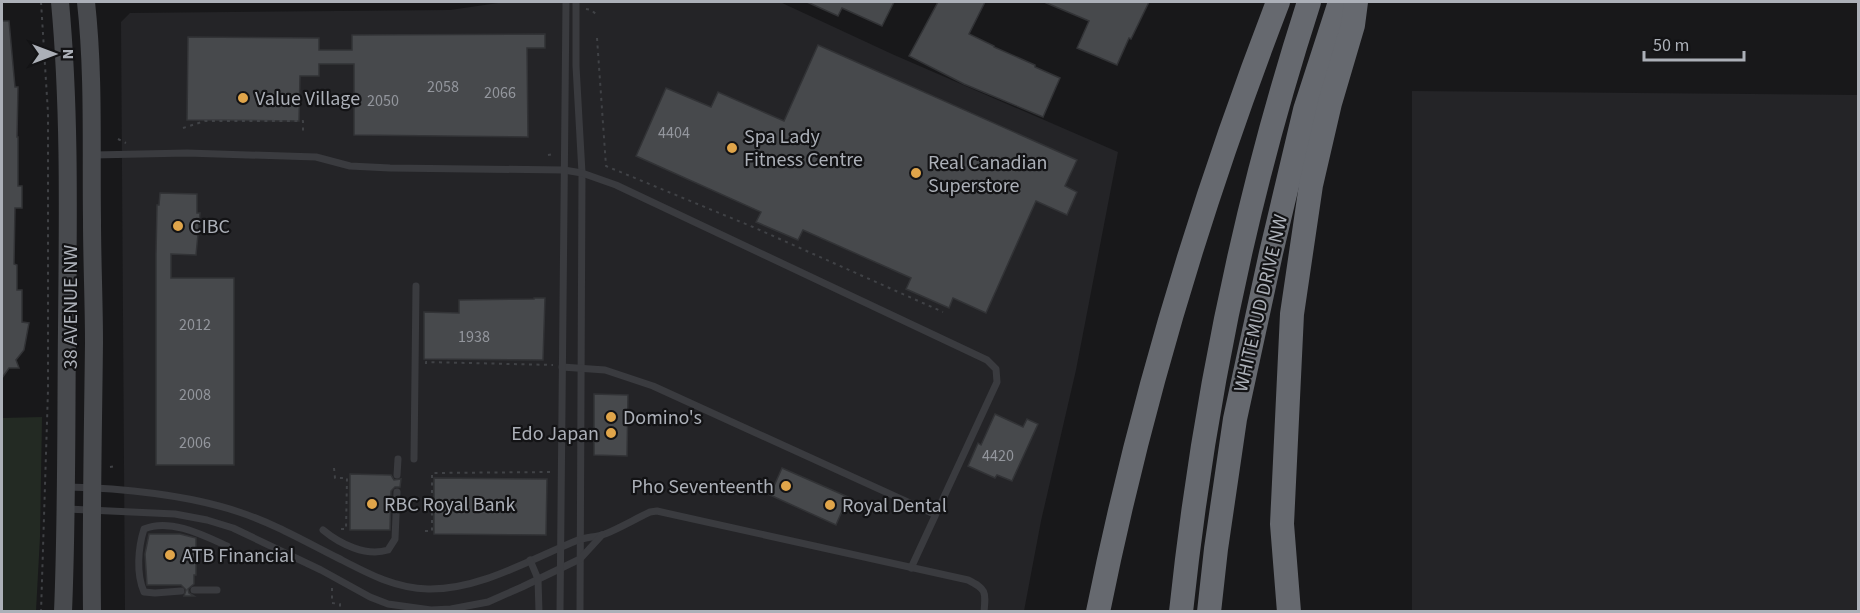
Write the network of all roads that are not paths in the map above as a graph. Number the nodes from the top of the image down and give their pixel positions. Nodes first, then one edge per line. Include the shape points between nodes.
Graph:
1 (60, 2) edge
2 (86, 2) edge
3 (566, 2) edge
4 (576, 2) edge
5 (1278, 2) edge
6 (1309, 2) edge
7 (1340, 2) edge
8 (1356, 2) edge
9 (92, 155) junction
10 (564, 170) junction
11 (582, 173) junction
12 (417, 286) dead end
13 (562, 368) junction
14 (582, 368) junction
15 (398, 459) dead end
16 (414, 459) dead end
17 (397, 475) dead end
18 (66, 487) junction
19 (91, 488) junction
20 (397, 492) dead end
21 (66, 509) junction
22 (91, 511) junction
23 (934, 514) junction
24 (323, 530) dead end
25 (602, 535) junction
26 (581, 539) junction
27 (227, 546) dead end
28 (560, 548) junction
29 (580, 559) junction
30 (530, 560) junction
31 (911, 568) junction
32 (560, 569) junction
33 (538, 579) junction
34 (194, 590) dead end
35 (217, 590) dead end
36 (180, 591) dead end
37 (65, 612) edge
38 (92, 612) edge
39 (539, 612) edge
40 (560, 612) edge
41 (580, 612) edge
42 (984, 612) edge
43 (1098, 612) edge
44 (1181, 612) edge
45 (1209, 612) edge
46 (1289, 612) edge

1 - 18 main road, 38 AVENUE NW via 66,79
2 - 9 main road, 38 AVENUE NW via 92,72
3 - 10 lane
4 - 11 lane
5 - 43 highway via 1209,200 1149,394
6 - 44 highway, WHITEMUD DRIVE NW via 1280,90 1243,236 1208,410
7 - 45 highway, WHITEMUD DRIVE NW via 1305,110 1235,418
8 - 46 highway via 1311,185 1292,314 1282,524
9 - 10 lane via 316,156 350,166
9 - 19 main road, 38 AVENUE NW
10 - 11 lane
10 - 13 lane
11 - 14 lane
11 - 23 lane via 616,185 994,365 997,382
12 - 16 lane
13 - 14 lane
13 - 28 lane
14 - 23 lane via 613,372 653,386
14 - 26 lane
15 - 17 lane
18 - 19 lane
18 - 21 main road, 38 AVENUE NW
19 - 22 main road, 38 AVENUE NW
19 - 30 lane via 176,498 240,512 386,582 405,586 448,588
20 - 24 lane via 395,539 388,550 350,547
21 - 22 lane
21 - 37 main road, 38 AVENUE NW
22 - 33 lane via 175,514 207,520 233,528 370,597 409,608 431,610 488,602
22 - 38 main road, 38 AVENUE NW
23 - 31 lane
25 - 26 lane
25 - 29 lane
25 - 31 lane via 657,511
26 - 28 lane
26 - 29 lane
27 - 36 lane via 166,525 144,530 140,579 144,592
28 - 30 lane
28 - 32 lane
29 - 32 lane
29 - 41 lane
30 - 33 lane
31 - 42 lane via 968,580 983,588
32 - 33 lane
32 - 40 lane
33 - 39 lane
34 - 35 lane

